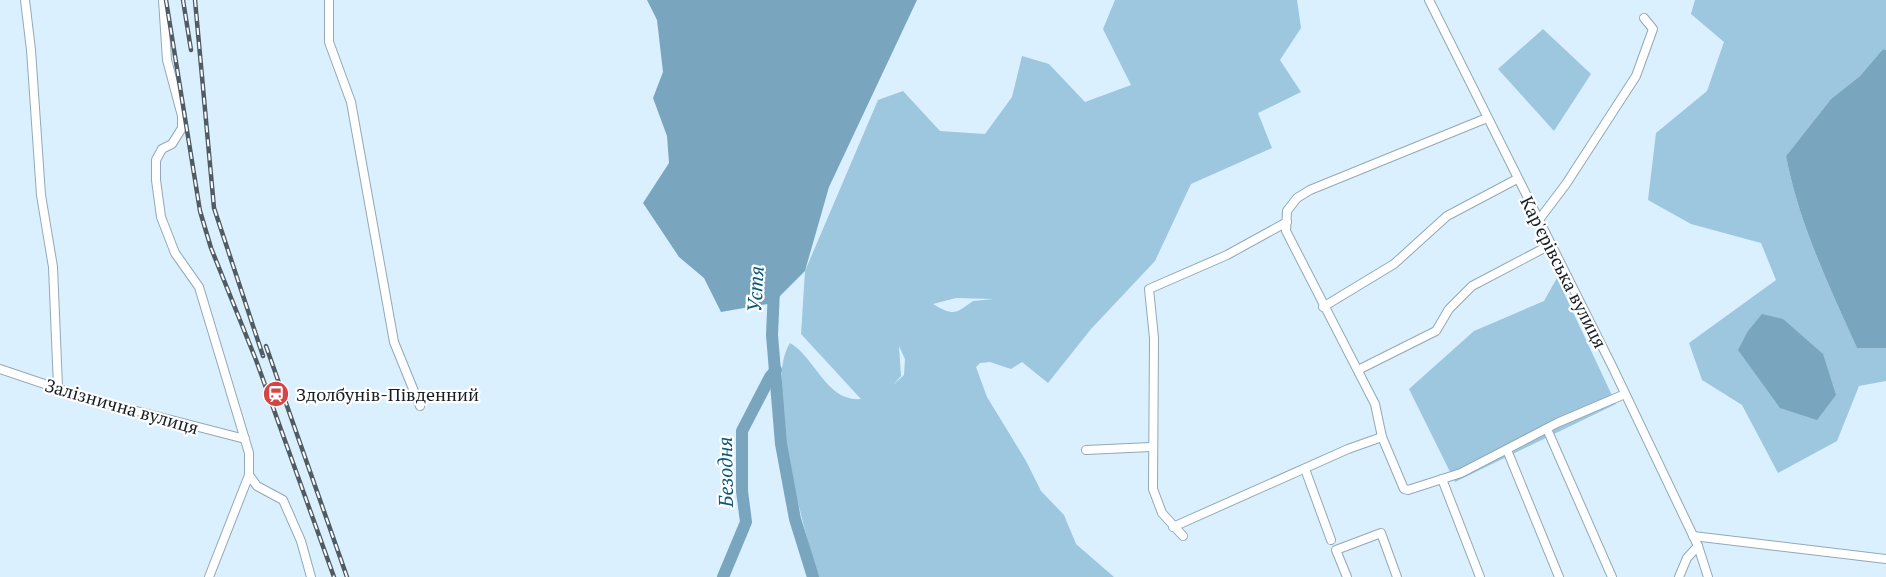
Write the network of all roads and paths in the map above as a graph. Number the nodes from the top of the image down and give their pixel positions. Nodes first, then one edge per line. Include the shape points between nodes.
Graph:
1 (25, 0) edge
2 (162, 0) edge
3 (329, 0) edge
4 (1429, 0) edge
5 (1644, 18) dead end
6 (1486, 118) junction
7 (1517, 179) junction
8 (1538, 221) junction
9 (1287, 222) junction
10 (1550, 245) junction
11 (1323, 307) junction
12 (0, 369) edge
13 (1359, 373) junction
14 (58, 387) junction
15 (1625, 394) junction
16 (420, 406) dead end
17 (1547, 429) junction
18 (1382, 437) junction
19 (245, 440) junction
20 (1151, 447) junction
21 (1086, 450) dead end
22 (1508, 450) junction
23 (1305, 469) junction
24 (249, 476) junction
25 (1442, 478) junction
26 (1173, 527) junction
27 (1183, 536) dead end
28 (1693, 536) junction
29 (1331, 540) dead end
30 (1698, 546) junction
31 (1886, 559) edge
32 (209, 577) edge
33 (311, 577) edge
34 (1347, 577) edge
35 (1397, 577) edge
36 (1480, 577) edge
37 (1559, 577) edge
38 (1612, 577) edge
39 (1678, 577) edge
40 (1708, 577) edge

1 - 14 street via 41,195 53,267
2 - 19 street via 167,60 182,129 156,160 161,217 175,253 199,287
3 - 16 street via 329,42 351,102 394,342
4 - 6 street, Кар'єрівська вулиця
5 - 8 street via 1653,29 1636,76
6 - 7 street, Кар'єрівська вулиця
6 - 9 street via 1310,190 1287,211
7 - 8 street, Кар'єрівська вулиця
7 - 11 street via 1448,216 1394,264
8 - 10 street, Кар'єрівська вулиця
9 - 11 street via 1286,231 1295,253
9 - 20 street via 1227,255 1149,289 1154,338
10 - 13 street via 1472,286 1449,309 1436,330 1364,365
10 - 15 street, Кар'єрівська вулиця
11 - 13 street
12 - 14 street, Залізнична вулиця
13 - 18 street via 1375,404
14 - 19 street, Залізнична вулиця
15 - 17 street
15 - 28 street, Кар'єрівська вулиця
17 - 22 street
17 - 38 street
18 - 23 street
18 - 25 street via 1404,489
19 - 24 street
20 - 21 street
20 - 26 street via 1153,489 1162,513
22 - 25 street
22 - 37 street
23 - 26 street
23 - 29 street
24 - 32 street
24 - 33 street via 257,486 283,500
25 - 36 street
26 - 27 street
28 - 30 street, Кар'єрівська вулиця
28 - 31 street
30 - 39 street
30 - 40 street, Кар'єрівська вулиця
34 - 35 street via 1336,550 1382,533

